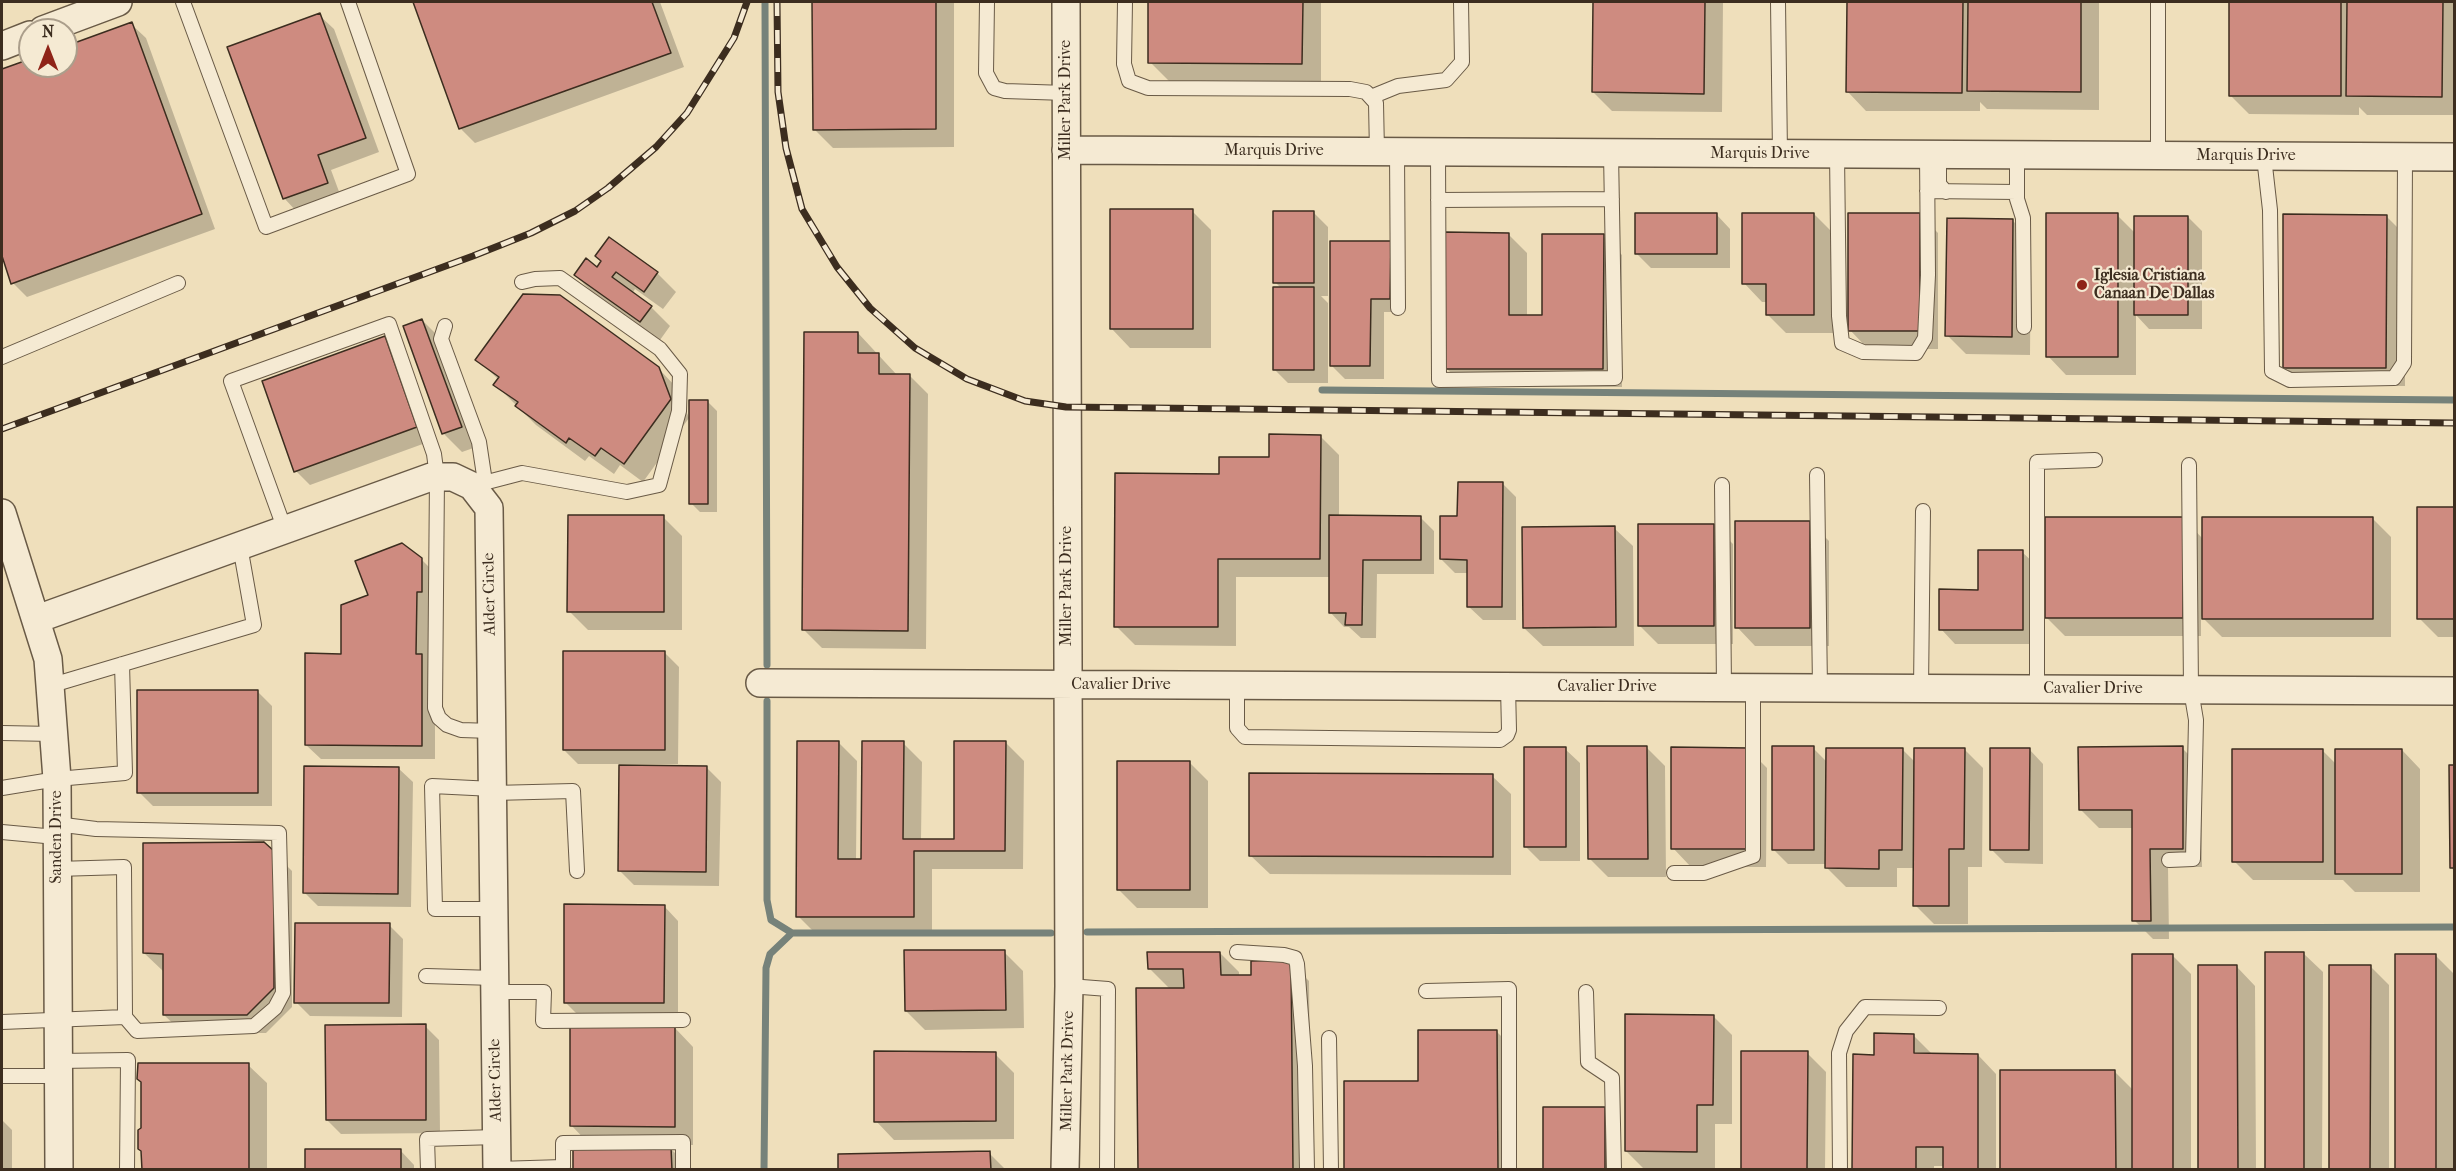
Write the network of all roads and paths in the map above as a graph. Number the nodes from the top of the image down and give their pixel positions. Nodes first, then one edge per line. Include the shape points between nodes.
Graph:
1 (118, 2) edge
2 (183, 2) edge
3 (348, 2) edge
4 (987, 2) edge
5 (1066, 2) edge
6 (1125, 2) edge
7 (1461, 2) edge
8 (1778, 2) edge
9 (2158, 2) edge
10 (75, 18) edge
11 (18, 40) edge
12 (2, 46) edge
13 (1066, 93) junction
14 (1371, 97) junction
15 (1066, 150) junction
16 (1387, 152) junction
17 (1438, 152) junction
18 (1611, 153) junction
19 (1780, 154) junction
20 (1837, 154) junction
21 (1933, 155) junction
22 (2018, 155) junction
23 (2158, 156) junction
24 (2264, 157) junction
25 (2405, 157) junction
26 (2454, 157) edge
27 (1927, 191) junction
28 (1946, 192) junction
29 (2017, 192) junction
30 (1612, 199) junction
31 (1438, 200) junction
32 (522, 282) dead end
33 (178, 283) dead end
34 (1398, 308) dead end
35 (445, 326) dead end
36 (2024, 327) dead end
37 (3, 353) edge
38 (2096, 460) dead end
39 (2189, 465) dead end
40 (1817, 475) dead end
41 (437, 477) junction
42 (479, 484) junction
43 (1722, 485) dead end
44 (1923, 511) dead end
45 (2, 514) edge
46 (285, 530) junction
47 (240, 546) junction
48 (37, 619) junction
49 (122, 664) junction
50 (760, 684) dead end
51 (1067, 685) junction
52 (49, 686) junction
53 (1237, 686) junction
54 (1508, 687) junction
55 (1724, 688) junction
56 (1753, 688) junction
57 (1820, 688) junction
58 (1921, 689) junction
59 (2037, 689) junction
60 (2191, 690) junction
61 (2454, 691) edge
62 (492, 731) junction
63 (2, 733) edge
64 (53, 734) junction
65 (57, 779) junction
66 (2, 788) edge
67 (493, 791) junction
68 (56, 831) junction
69 (2, 832) edge
70 (2169, 860) dead end
71 (57, 869) junction
72 (577, 871) dead end
73 (1674, 873) dead end
74 (494, 909) junction
75 (1237, 952) dead end
76 (426, 976) dead end
77 (495, 985) junction
78 (1069, 986) junction
79 (1426, 991) dead end
80 (1586, 992) dead end
81 (1938, 1008) dead end
82 (125, 1017) junction
83 (58, 1018) junction
84 (683, 1020) dead end
85 (2, 1022) edge
86 (1329, 1038) dead end
87 (58, 1068) junction
88 (2, 1076) edge
89 (497, 1137) junction
90 (497, 1169) edge
91 (59, 1170) edge
92 (127, 1170) edge
93 (428, 1170) edge
94 (683, 1170) edge
95 (1065, 1170) edge
96 (1107, 1170) edge
97 (1306, 1170) edge
98 (1331, 1170) edge
99 (1509, 1170) edge
100 (1614, 1170) edge
101 (1840, 1170) edge

1 - 10 street
2 - 3 lane via 266,227 408,174
4 - 13 lane via 986,73 994,88
5 - 13 street, Miller Park Drive
6 - 14 lane via 1124,64 1129,81 1138,86 1350,89
7 - 14 lane via 1462,62 1446,80 1398,86
8 - 19 lane
9 - 23 lane
11 - 12 street
13 - 15 street, Miller Park Drive
14 - 16 lane via 1376,103
15 - 16 street, Marquis Drive
15 - 51 street, Miller Park Drive
16 - 17 street, Marquis Drive
16 - 34 lane
17 - 18 street, Marquis Drive
17 - 31 lane
18 - 19 street, Marquis Drive
18 - 30 lane
19 - 20 street, Marquis Drive
20 - 21 street, Marquis Drive
20 - 27 lane via 1839,316 1842,343 1853,348 1863,352 1916,353 1925,338
21 - 22 street, Marquis Drive
21 - 27 lane
21 - 28 lane via 1939,184
22 - 23 street, Marquis Drive
22 - 29 lane
23 - 24 street, Marquis Drive
24 - 25 street, Marquis Drive
24 - 25 lane via 2270,210 2272,371 2290,380 2394,378 2404,363
25 - 26 street, Marquis Drive
27 - 28 lane
28 - 29 lane
29 - 36 lane via 2023,218
30 - 31 lane
30 - 31 lane via 1615,378 1439,380
32 - 42 lane via 560,278 660,349 680,374 679,411 659,485 627,492 522,473
33 - 37 lane
35 - 42 lane via 441,339 479,442
38 - 59 lane via 2037,462
39 - 60 lane
40 - 57 lane
41 - 42 street
41 - 46 street
41 - 46 lane via 434,454 389,324 231,381
41 - 62 lane via 435,708 447,725 461,730
42 - 62 street, Alder Circle via 489,508
43 - 55 lane
44 - 58 lane
45 - 48 street, Sanden Drive
46 - 47 street
47 - 48 street
47 - 49 lane via 254,625
48 - 52 street, Sanden Drive via 48,659
49 - 52 lane
49 - 65 lane via 125,773
50 - 51 street, Cavalier Drive
51 - 53 street, Cavalier Drive
51 - 78 street, Miller Park Drive
52 - 64 street, Sanden Drive
53 - 54 street, Cavalier Drive
53 - 54 lane via 1237,728 1245,737 1500,740 1509,730
54 - 55 street, Cavalier Drive
55 - 56 street, Cavalier Drive
56 - 57 street, Cavalier Drive
56 - 73 lane via 1753,856 1704,873
57 - 58 street, Cavalier Drive
58 - 59 street, Cavalier Drive
59 - 60 street, Cavalier Drive
60 - 61 street, Cavalier Drive
60 - 70 lane via 2196,720 2193,859
62 - 67 street, Alder Circle
63 - 64 lane
64 - 65 street, Sanden Drive
65 - 66 lane
65 - 68 street, Sanden Drive
67 - 72 lane via 573,791
67 - 74 street, Alder Circle
67 - 74 lane via 432,786 435,909
68 - 69 lane
68 - 71 street, Sanden Drive
68 - 82 lane via 279,833 283,993 275,1008 254,1026 137,1031
71 - 82 lane via 124,867
71 - 83 street, Sanden Drive
74 - 77 street, Alder Circle
75 - 97 lane via 1284,955 1295,958 1297,964 1305,1066
76 - 77 lane
77 - 84 lane via 544,992 543,1021
77 - 89 street, Alder Circle
78 - 95 street, Miller Park Drive
78 - 96 lane via 1108,989
79 - 99 lane via 1509,989
80 - 100 lane via 1588,1062 1612,1078
81 - 101 lane via 1865,1007 1846,1031 1839,1053
82 - 83 lane
83 - 85 lane
83 - 87 street, Sanden Drive
86 - 98 lane
87 - 88 lane
87 - 91 street, Sanden Drive
87 - 92 lane via 128,1060
89 - 90 street, Alder Circle
89 - 93 lane via 427,1139
90 - 94 lane via 563,1167 563,1143 683,1142

